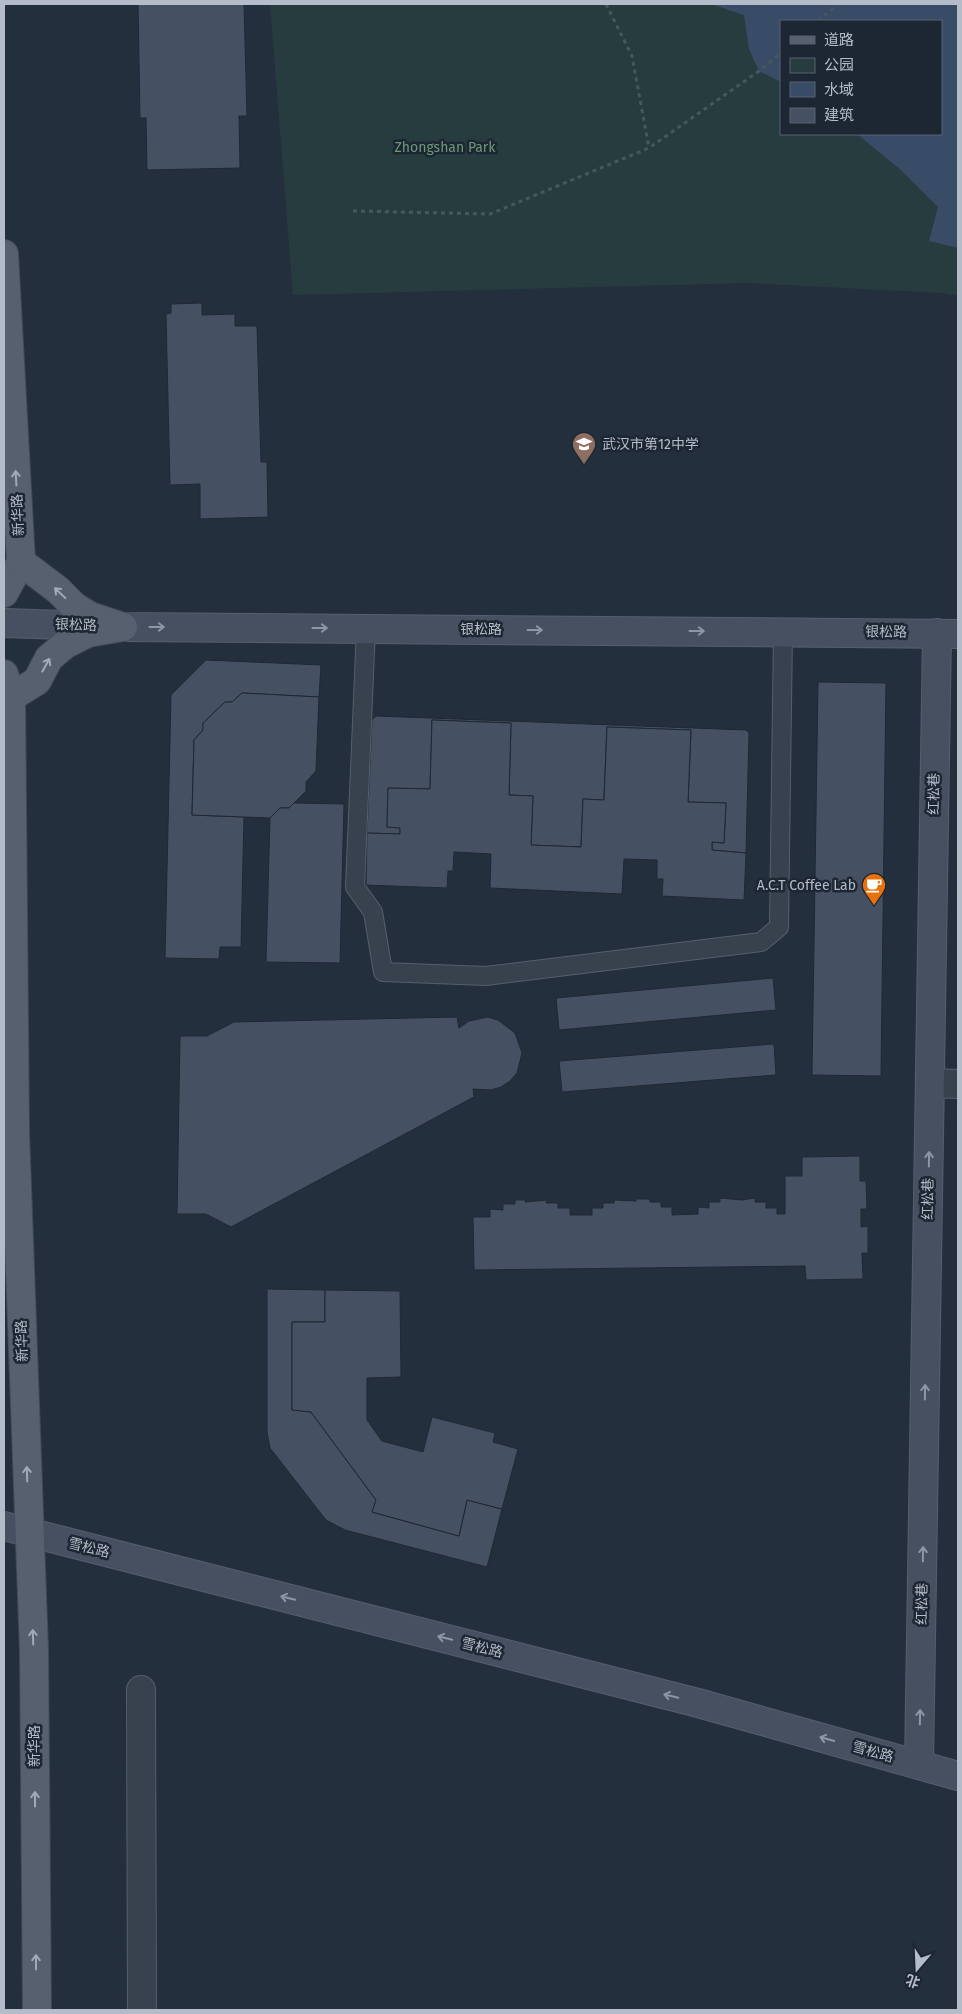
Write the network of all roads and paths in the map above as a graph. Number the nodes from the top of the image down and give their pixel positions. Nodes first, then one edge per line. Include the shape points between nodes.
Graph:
1 (606, 4) edge
2 (838, 4) edge
3 (819, 20) edge
4 (780, 54) edge
5 (649, 148) junction
6 (353, 211) dead end
7 (4, 254) edge
8 (20, 562) junction
9 (4, 593) edge
10 (4, 623) edge
11 (123, 627) junction
12 (366, 628) junction
13 (783, 631) junction
14 (948, 633) edge
15 (7, 685) edge
16 (930, 1083) junction
17 (958, 1084) edge
18 (16, 1529) edge
19 (142, 1690) dead end
20 (919, 1765) junction
21 (958, 1776) edge
22 (37, 2010) edge
23 (142, 2010) edge

1 - 5 path via 632,56
2 - 3 path
4 - 5 path
5 - 6 path via 490,214
8 -> 7 main road, 新华路
8 - 9 main road
11 -> 8 main road via 90,616 74,606
10 - 11 street, 银松路
11 -> 12 street, 银松路
15 -> 11 main road via 37,681 49,658 66,644 88,633
12 -> 13 street, 银松路
12 - 13 lane via 355,887 373,912 383,972 486,976 761,942 779,928
13 - 14 street, 银松路
14 - 16 street, 红松巷
18 -> 15 main road, 新华路 via 15,1133
16 - 17 street
20 -> 16 street, 红松巷
20 -> 18 street, 雪松路 via 698,1703
22 -> 18 main road, 新华路 via 34,1650
19 - 23 street
20 - 21 street, 雪松路

